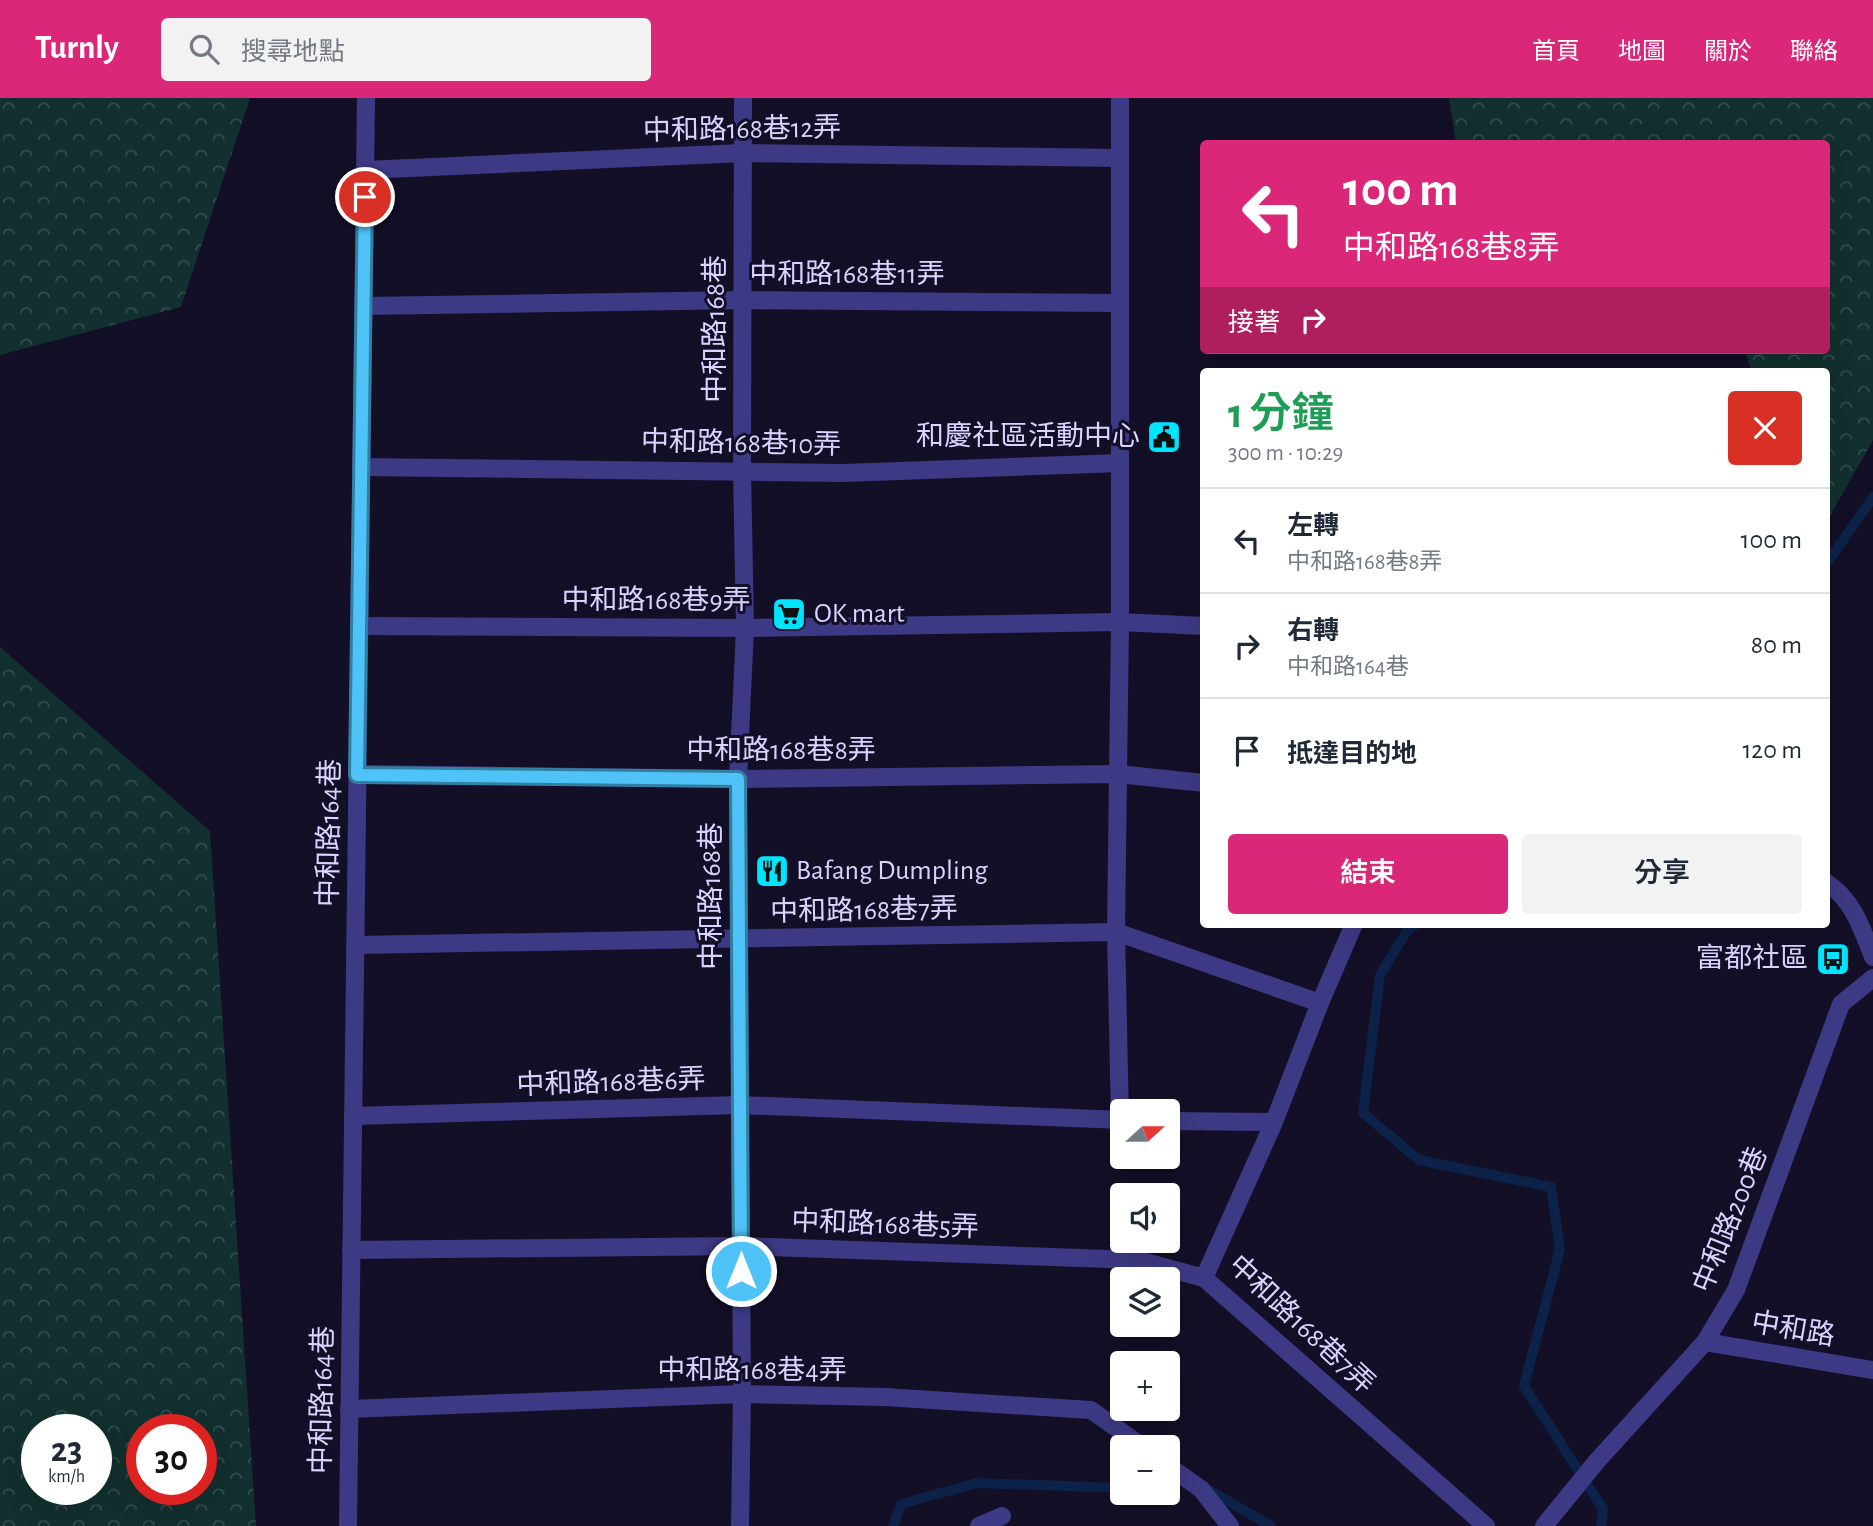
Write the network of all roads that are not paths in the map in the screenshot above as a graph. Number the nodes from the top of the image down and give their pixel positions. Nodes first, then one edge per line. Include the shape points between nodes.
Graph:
1 (366, 98) edge
2 (743, 98) edge
3 (1120, 98) edge
4 (743, 153) junction
5 (1120, 159) junction
6 (366, 170) junction
7 (743, 300) junction
8 (1120, 303) junction
9 (363, 306) junction
10 (1120, 463) junction
11 (361, 467) junction
12 (741, 470) junction
13 (1120, 622) junction
14 (360, 626) junction
15 (1200, 626) edge
16 (745, 628) junction
17 (1118, 774) junction
18 (357, 775) junction
19 (738, 779) junction
20 (1200, 783) edge
21 (1830, 885) edge
22 (1352, 928) edge
23 (1116, 933) junction
24 (739, 940) junction
25 (355, 945) junction
26 (1873, 957) edge
27 (1873, 978) edge
28 (1320, 1003) junction
29 (1120, 1099) edge
30 (740, 1105) junction
31 (353, 1116) junction
32 (1110, 1120) edge
33 (1180, 1121) edge
34 (1274, 1122) junction
35 (741, 1246) junction
36 (351, 1250) junction
37 (1204, 1278) junction
38 (1705, 1342) junction
39 (1873, 1370) edge
40 (742, 1394) junction
41 (349, 1409) junction
42 (1126, 1435) edge
43 (1180, 1474) edge
44 (1002, 1516) dead end
45 (348, 1526) edge
46 (740, 1526) edge
47 (979, 1526) edge
48 (1230, 1526) edge
49 (1486, 1526) edge
50 (1544, 1526) edge

1 - 6 street, 中和路164巷
2 - 4 street, 中和路168巷
3 - 5 street
4 - 5 street, 中和路168巷12弄
4 - 6 street, 中和路168巷12弄
4 - 7 street, 中和路168巷
5 - 8 street
6 - 9 street, 中和路164巷
7 - 8 street, 中和路168巷11弄
7 - 9 street, 中和路168巷11弄
7 - 12 street, 中和路168巷
8 - 10 street
9 - 11 street, 中和路164巷
10 - 12 street, 中和路168巷10弄 via 843,473
10 - 13 street
11 - 12 street, 中和路168巷10弄
11 - 14 street, 中和路164巷
12 - 16 street, 中和路168巷
13 - 15 street, 中和路168巷9弄
13 - 16 street, 中和路168巷9弄
13 - 17 street
14 - 16 street, 中和路168巷9弄
14 - 18 street, 中和路164巷
16 - 19 street, 中和路168巷
17 - 19 street, 中和路168巷8弄
17 - 20 street, 中和路168巷8弄
17 - 23 street
18 - 19 street, 中和路168巷8弄
18 - 25 street, 中和路164巷
19 - 24 street, 中和路168巷
21 - 26 street via 1859,920
22 - 28 street, 中和路168巷7弄
23 - 24 street, 中和路168巷7弄
23 - 28 street, 中和路168巷7弄
23 - 29 street
24 - 25 street, 中和路168巷7弄
24 - 30 street, 中和路168巷
25 - 31 street, 中和路164巷
27 - 38 street, 中和路200巷 via 1841,1004 1736,1290
28 - 34 street, 中和路168巷7弄
30 - 31 street, 中和路168巷6弄
30 - 32 street, 中和路168巷6弄
30 - 35 street, 中和路168巷
31 - 36 street, 中和路164巷
33 - 34 street
34 - 37 street, 中和路168巷7弄
35 - 36 street, 中和路168巷5弄
35 - 37 street, 中和路168巷5弄 via 1138,1260
35 - 40 street, 中和路168巷
36 - 41 street, 中和路164巷
37 - 49 street, 中和路168巷7弄
38 - 39 street, 中和路
38 - 50 street, 中和路200巷
40 - 41 street, 中和路168巷4弄
40 - 42 street, 中和路168巷4弄 via 1091,1410
40 - 46 street, 中和路168巷
41 - 45 street, 中和路164巷
43 - 48 street via 1201,1489
44 - 47 street

